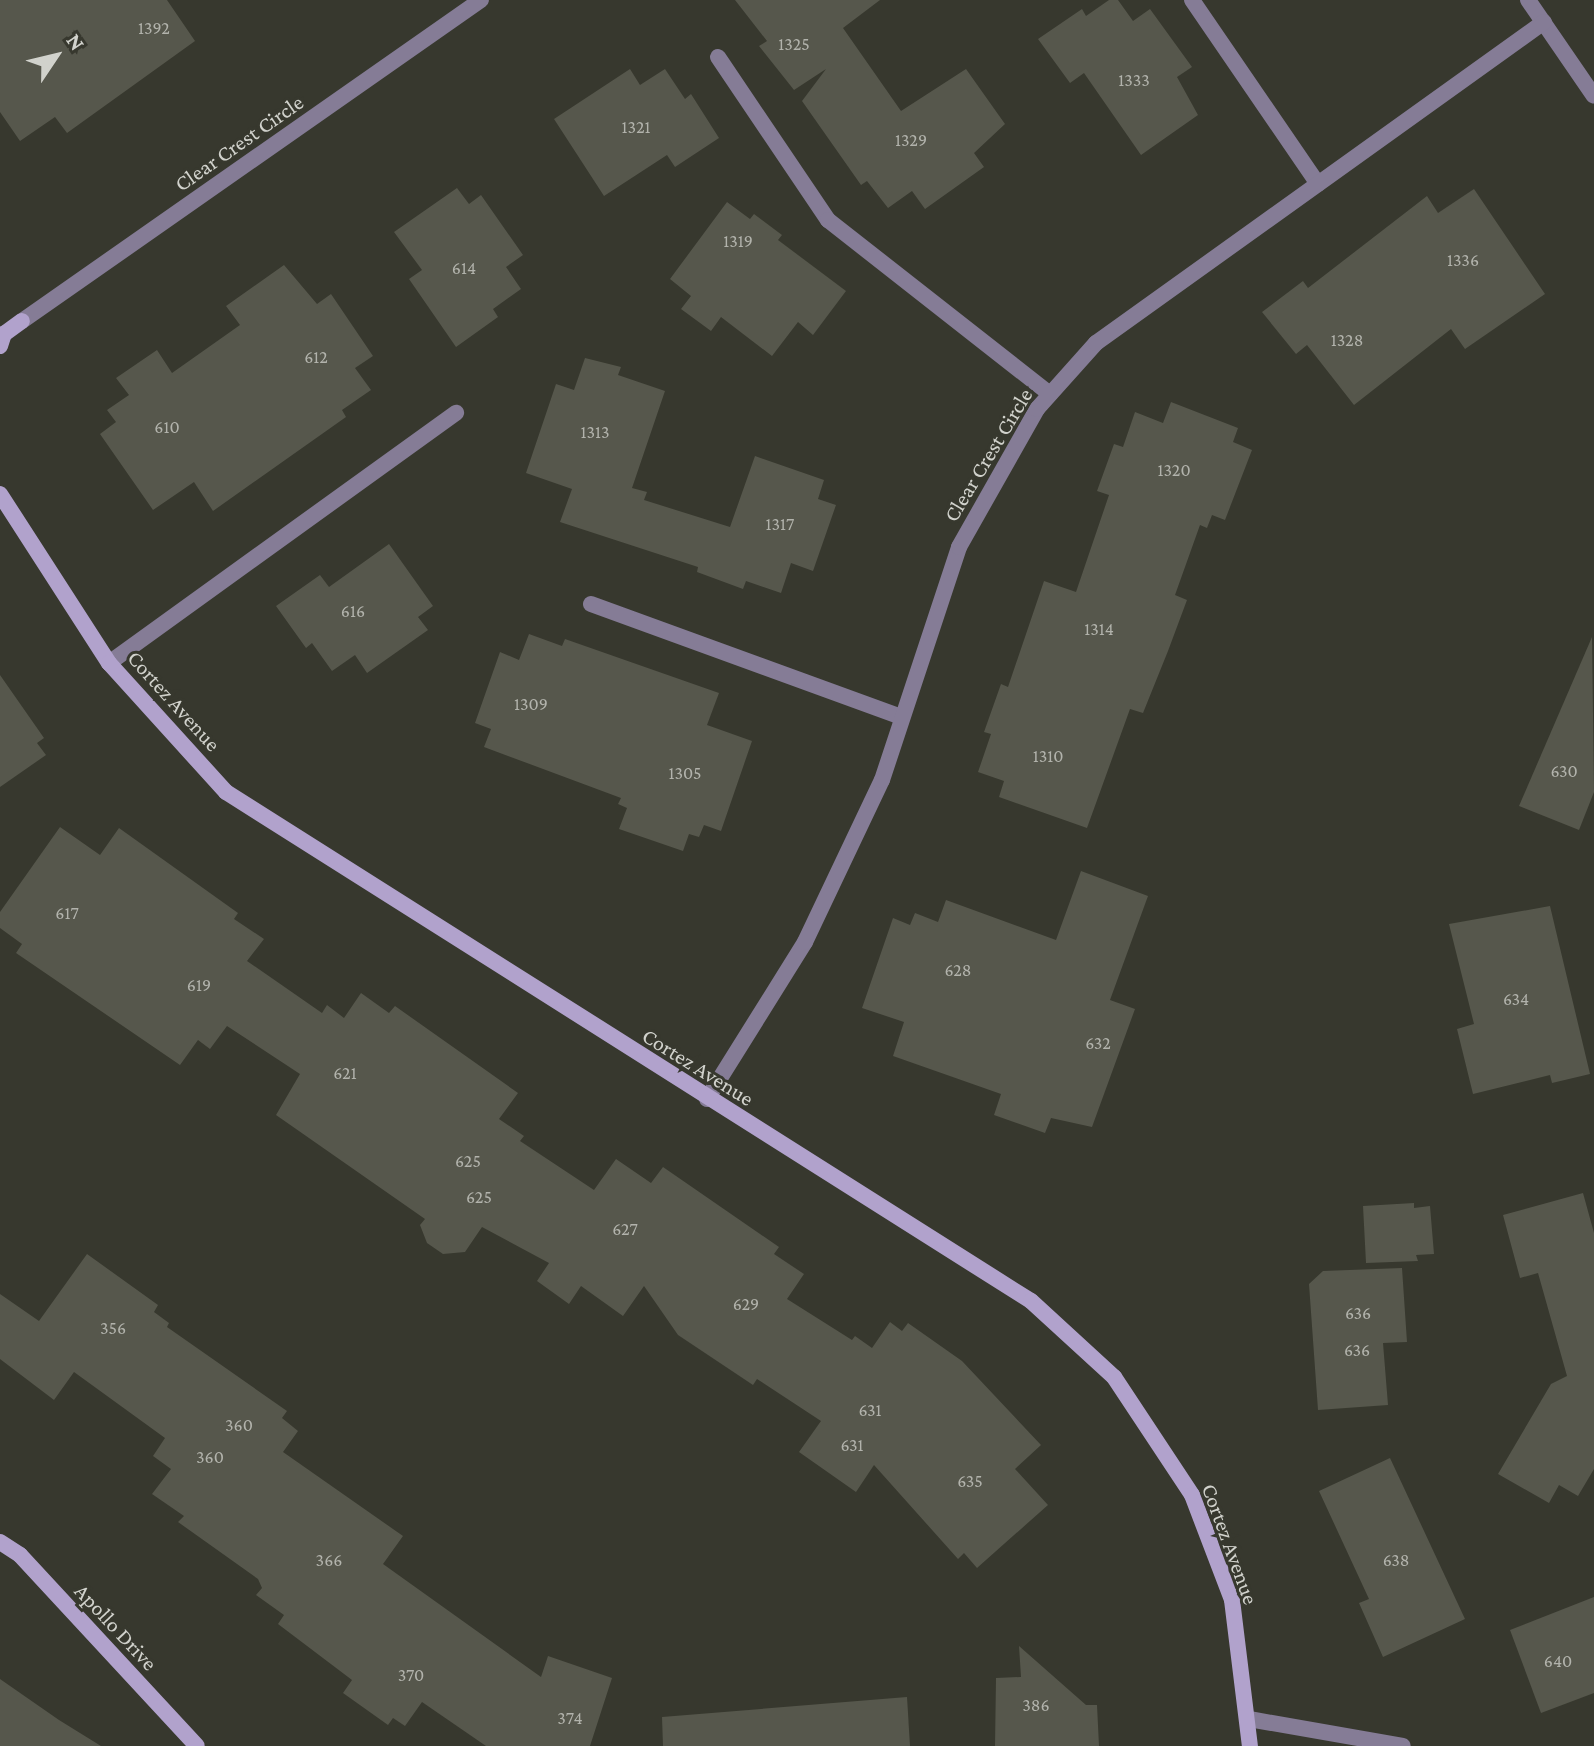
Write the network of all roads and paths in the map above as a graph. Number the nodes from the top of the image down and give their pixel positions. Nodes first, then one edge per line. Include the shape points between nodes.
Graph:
1 (481, 0) edge
2 (1192, 0) edge
3 (1528, 0) edge
4 (1544, 22) junction
5 (718, 57) dead end
6 (1594, 96) edge
7 (1318, 184) junction
8 (0, 346) edge
9 (1050, 394) junction
10 (456, 413) dead end
11 (0, 494) edge
12 (591, 604) dead end
13 (109, 663) junction
14 (902, 717) junction
15 (707, 1099) junction
16 (0, 1542) edge
17 (1249, 1719) junction
18 (197, 1746) edge
19 (1250, 1746) edge
20 (1403, 1746) edge

1 - 8 street, Clear Crest Circle via 22,321 4,334
2 - 7 street
3 - 4 street
4 - 6 street
4 - 7 street, Clear Crest Circle
5 - 9 street via 828,220
7 - 9 street, Clear Crest Circle via 1096,343
9 - 14 street, Clear Crest Circle via 959,547
10 - 13 street
11 - 13 street, Cortez Avenue
12 - 14 street
13 - 15 street, Cortez Avenue via 226,792
14 - 15 street, Clear Crest Circle via 882,780 805,942
15 - 17 street, Cortez Avenue via 1031,1301 1114,1377 1192,1495 1232,1600
16 - 18 street, Apollo Drive via 20,1555
17 - 19 street, Cortez Avenue
17 - 20 street

